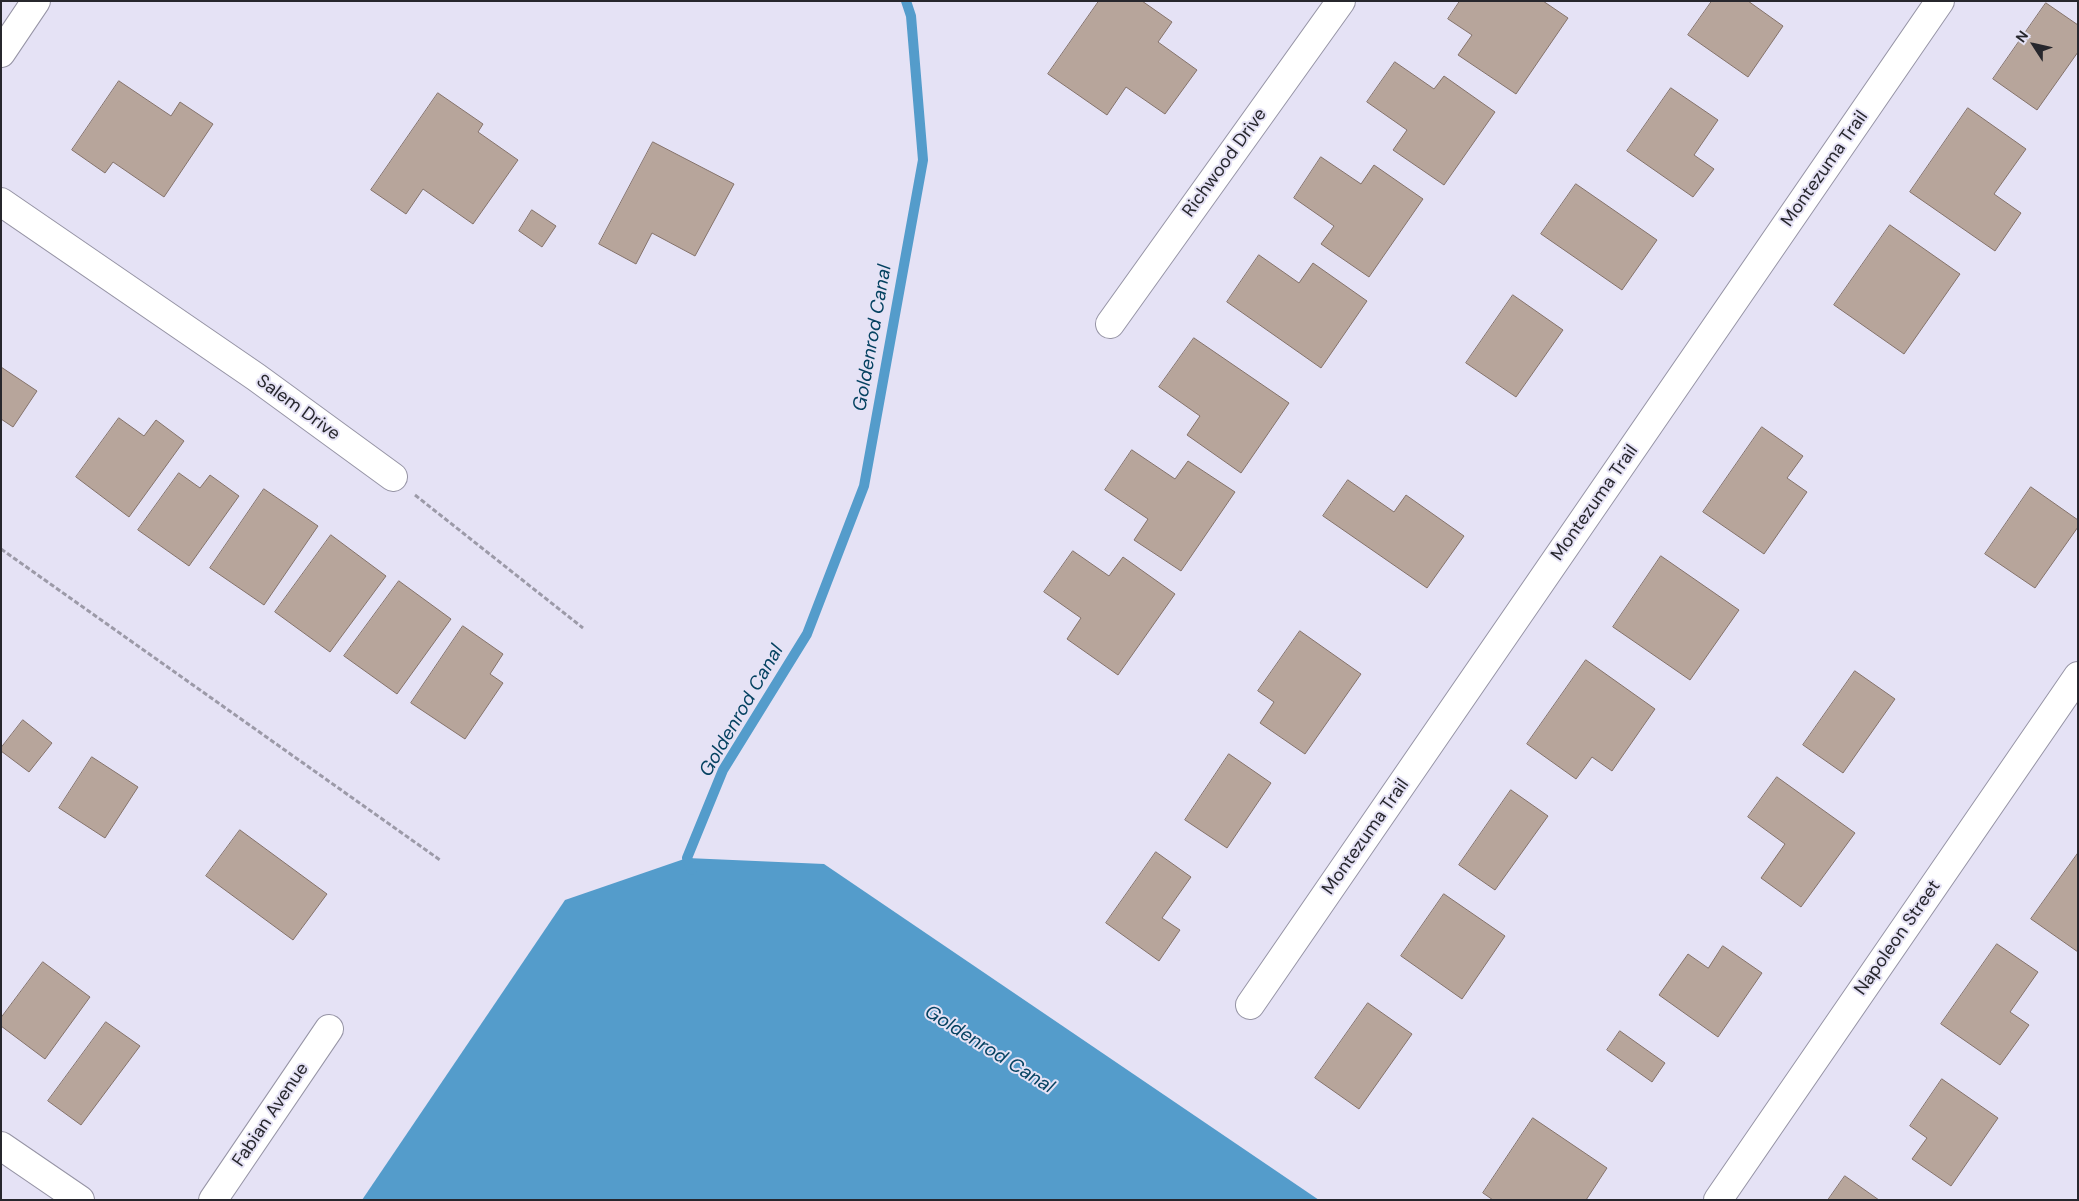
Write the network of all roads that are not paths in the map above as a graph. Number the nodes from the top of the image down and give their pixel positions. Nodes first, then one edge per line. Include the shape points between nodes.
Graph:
1 (36, 1) edge
2 (1340, 1) edge
3 (1940, 1) edge
4 (1, 54) edge
5 (1, 202) edge
6 (1110, 324) dead end
7 (394, 478) road end
8 (2078, 676) edge
9 (1250, 1005) dead end
10 (329, 1029) dead end
11 (1, 1146) edge
12 (80, 1200) edge
13 (213, 1200) edge
14 (1718, 1200) edge

1 - 4 street
2 - 6 street, Richwood Drive
3 - 9 street, Montezuma Trail
5 - 7 street, Salem Drive via 249,372
8 - 14 street, Napoleon Street
10 - 13 street, Fabian Avenue
11 - 12 street

